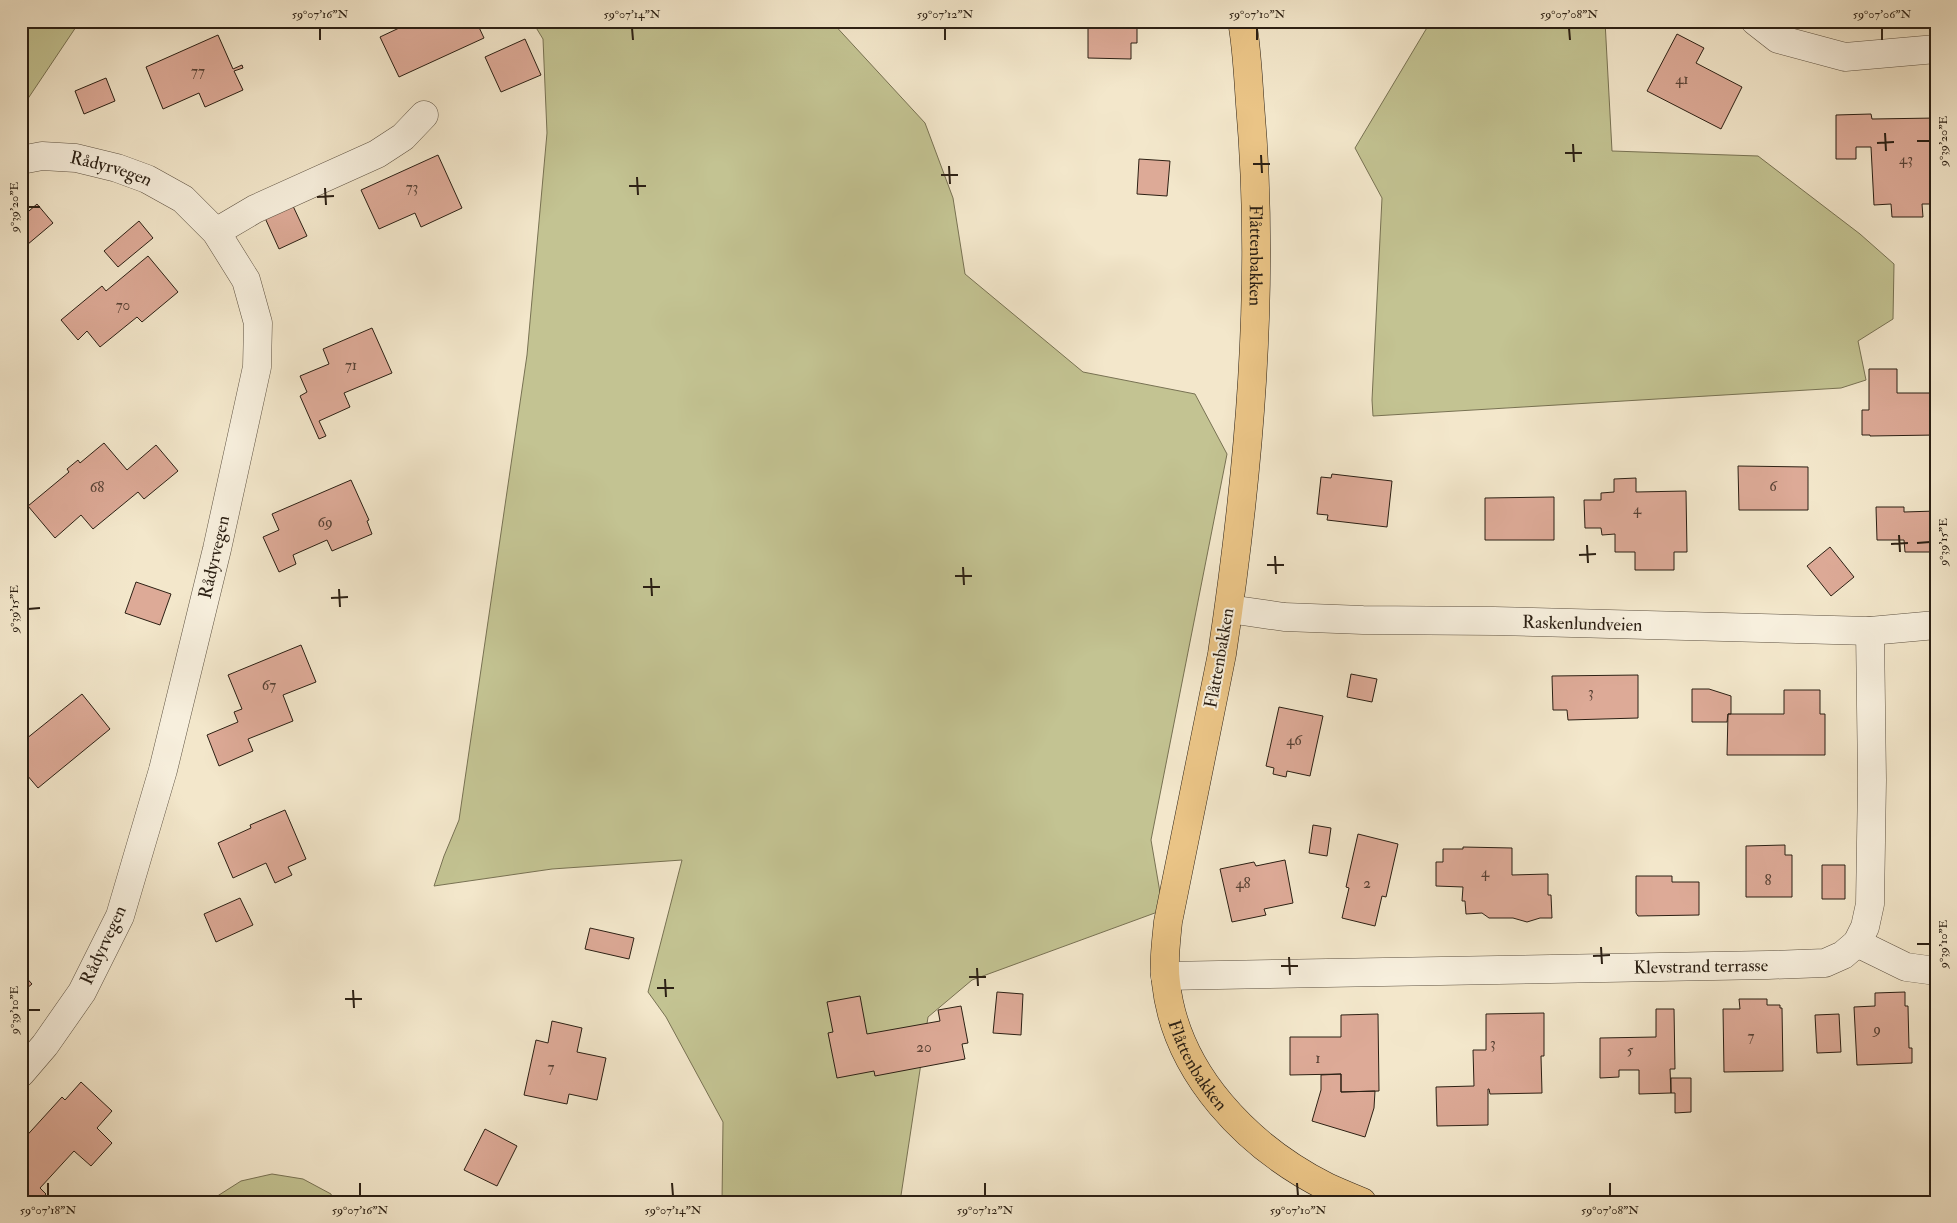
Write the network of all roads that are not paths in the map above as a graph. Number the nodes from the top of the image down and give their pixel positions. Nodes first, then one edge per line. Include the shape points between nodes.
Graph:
1 (1242, 21) edge
2 (1755, 21) edge
3 (1936, 49) edge
4 (424, 115) dead end
5 (21, 160) edge
6 (216, 232) junction
7 (1229, 609) junction
8 (1936, 625) edge
9 (1870, 631) junction
10 (1856, 943) junction
11 (1936, 971) edge
12 (1165, 976) junction
13 (21, 1073) edge
14 (1362, 1202) edge

1 - 7 main road, Flåttenbakken via 1254,151 1256,241 1251,399
2 - 3 street via 1778,39 1845,56
4 - 6 street via 403,138 377,154 255,209
5 - 6 street, Rådyrvegen via 42,156 76,158 147,178 183,199
6 - 13 street, Rådyrvegen via 246,280 258,323 257,367 216,549 164,770 120,916 82,992 46,1045
7 - 9 street, Raskenlundveien via 1284,617 1363,620
7 - 12 main road, Flåttenbakken via 1168,922
8 - 9 street, Raskenlundveien
9 - 10 street, Klevstrand terrasse via 1870,904 1865,927
10 - 11 street via 1906,966
10 - 12 street, Klevstrand terrasse via 1844,955 1825,963
12 - 14 main road, Flåttenbakken via 1178,1033 1192,1063 1223,1108 1260,1144 1281,1159 1327,1187

